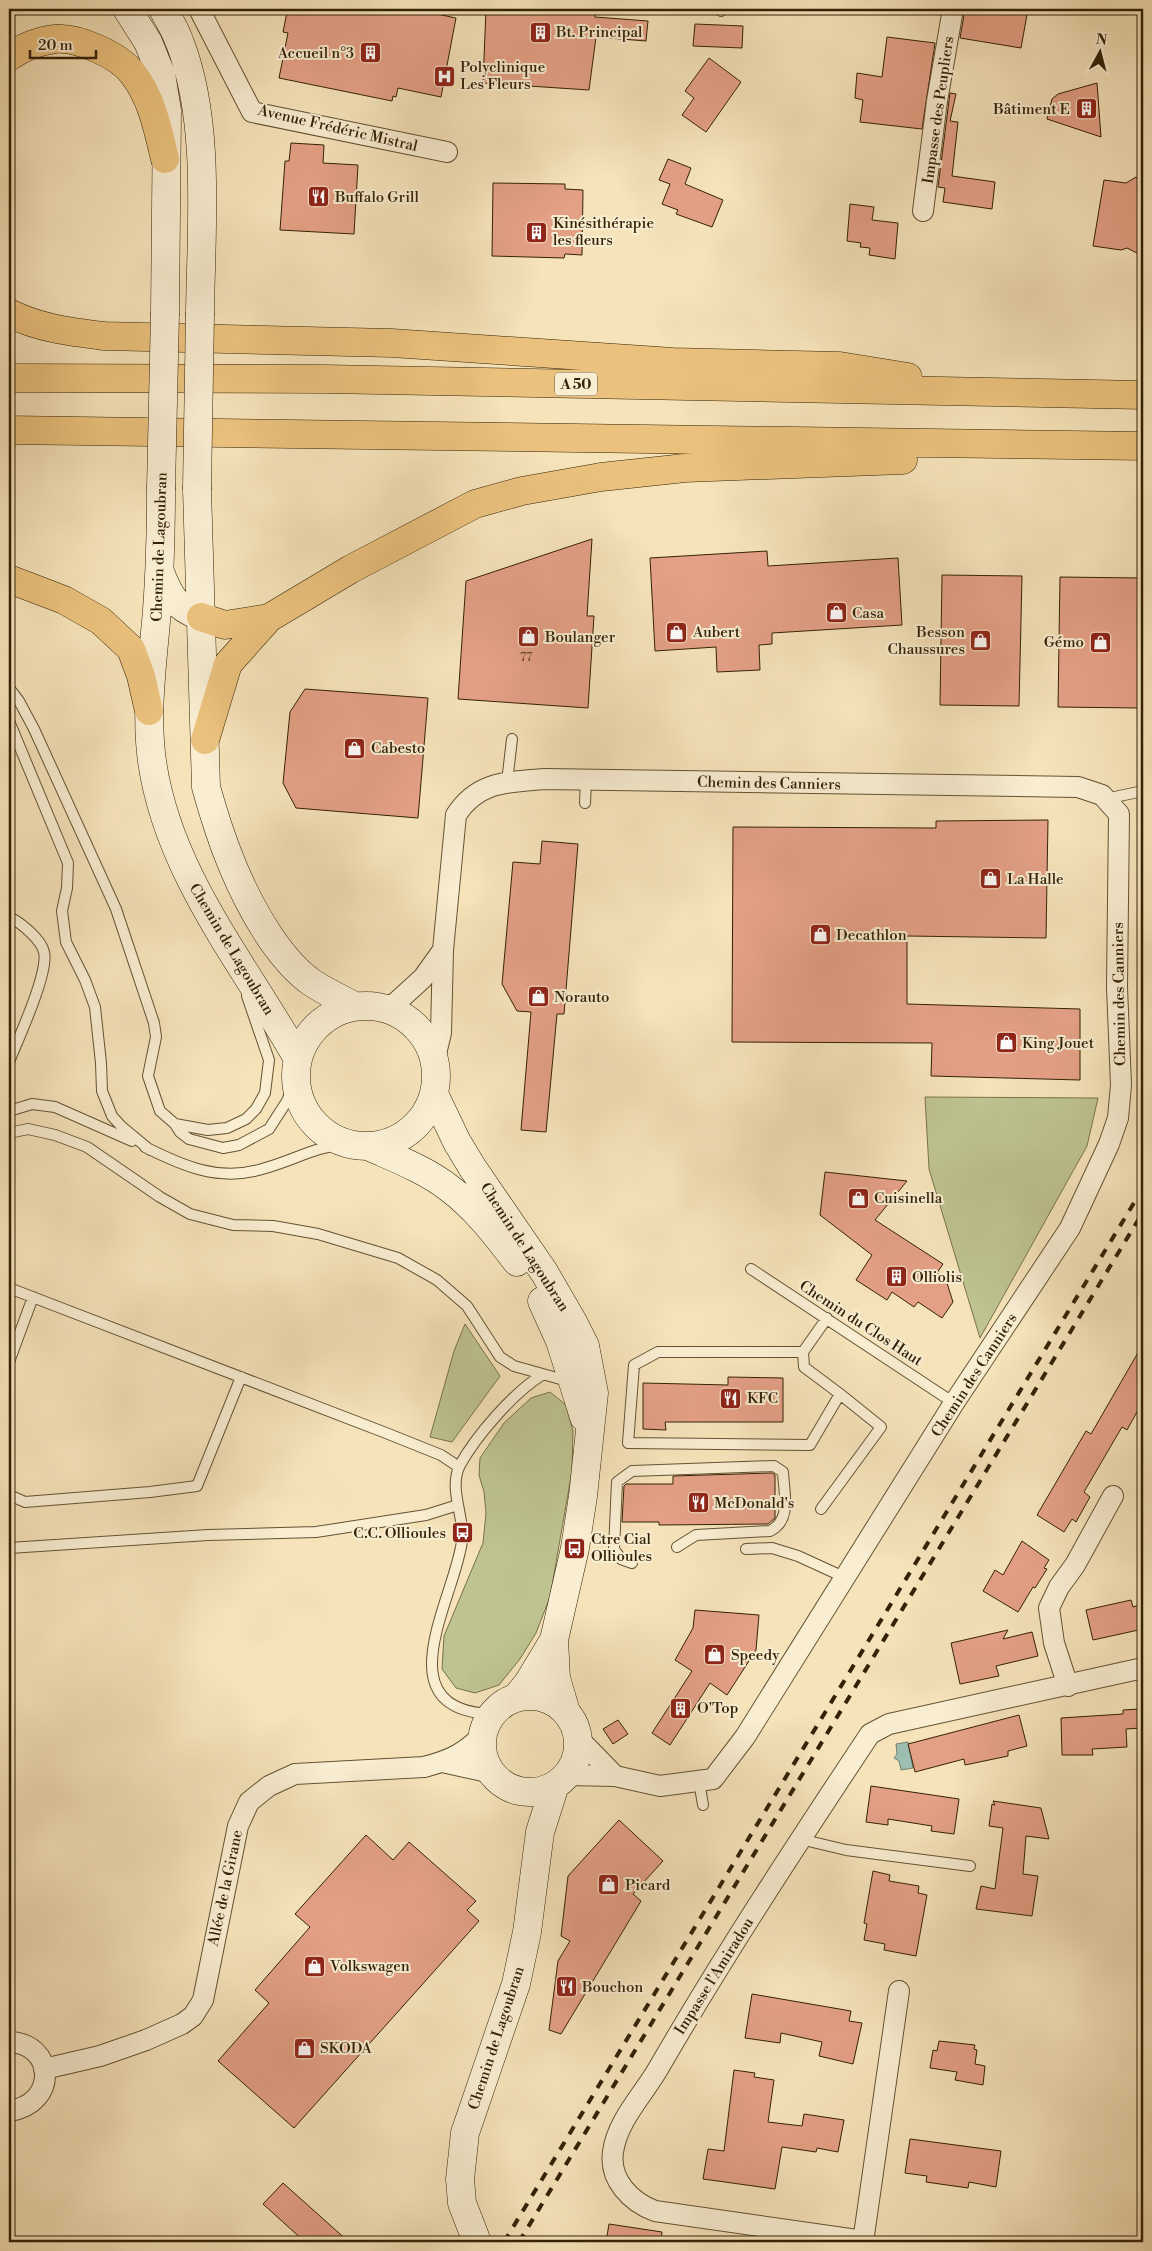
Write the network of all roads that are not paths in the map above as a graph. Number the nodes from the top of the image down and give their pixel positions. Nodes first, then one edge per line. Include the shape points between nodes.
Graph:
1 (127, 9) edge
2 (163, 9) edge
3 (199, 9) edge
4 (953, 9) edge
5 (9, 57) edge
6 (447, 152) dead end
7 (165, 159) junction
8 (923, 210) dead end
9 (9, 313) edge
10 (9, 378) edge
11 (1008, 393) junction
12 (1143, 396) edge
13 (9, 430) edge
14 (1143, 446) edge
15 (1143, 450) edge
16 (160, 572) junction
17 (9, 579) edge
18 (201, 617) junction
19 (269, 618) junction
20 (9, 688) edge
21 (148, 711) junction
22 (9, 721) edge
23 (512, 739) dead end
24 (205, 740) junction
25 (586, 779) junction
26 (507, 782) junction
27 (1142, 793) edge
28 (1105, 798) junction
29 (585, 803) dead end
30 (10, 917) edge
31 (443, 950) junction
32 (239, 966) junction
33 (354, 1006) junction
34 (389, 1009) junction
35 (435, 1058) junction
36 (9, 1062) edge
37 (297, 1069) junction
38 (435, 1096) junction
39 (9, 1111) edge
40 (175, 1124) junction
41 (9, 1133) edge
42 (358, 1145) junction
43 (150, 1150) junction
44 (751, 1269) dead end
45 (9, 1288) edge
46 (33, 1297) junction
47 (827, 1318) junction
48 (803, 1352) junction
49 (9, 1362) edge
50 (542, 1375) junction
51 (241, 1377) junction
52 (573, 1382) junction
53 (840, 1394) junction
54 (954, 1403) junction
55 (590, 1435) junction
56 (459, 1467) junction
57 (9, 1495) edge
58 (1113, 1496) dead end
59 (458, 1506) junction
60 (821, 1509) dead end
61 (678, 1547) dead end
62 (9, 1548) edge
63 (746, 1549) dead end
64 (632, 1563) dead end
65 (846, 1578) junction
66 (554, 1640) junction
67 (1143, 1668) edge
68 (1068, 1686) junction
69 (516, 1698) junction
70 (566, 1712) junction
71 (488, 1724) junction
72 (578, 1738) junction
73 (442, 1762) junction
74 (492, 1773) junction
75 (615, 1776) junction
76 (561, 1780) junction
77 (699, 1781) junction
78 (515, 1789) junction
79 (703, 1805) dead end
80 (540, 1832) junction
81 (800, 1839) junction
82 (970, 1866) dead end
83 (899, 1991) dead end
84 (9, 2042) edge
85 (44, 2069) junction
86 (9, 2111) edge
87 (477, 2242) edge
88 (863, 2242) edge

1 - 7 main road, Chemin de Lagoubran via 148,42 161,74 167,110
2 - 18 main road, bridge via 180,43 196,105 202,200 197,489
3 - 6 street, Avenue Frédéric Mistral via 252,112
4 - 8 street, Impasse des Peupliers
5 - 7 highway via 22,48 56,39 99,50 120,61 133,74 154,112
7 - 16 main road, Chemin de Lagoubran, bridge
9 - 11 highway via 56,330 104,336 392,343 673,362 840,366
10 - 11 highway, A 50 via 325,379
11 - 12 highway, A 50
13 - 14 highway
15 - 19 highway via 685,468 522,490 475,504 435,524
16 - 18 main road via 169,596 183,609
16 - 21 main road, Chemin de Lagoubran
17 - 21 highway via 64,600 101,621 131,649 141,676
18 - 19 highway via 225,625
18 - 24 main road
19 - 24 highway via 228,664
20 - 40 lane via 34,729 116,909 154,1023 156,1038 148,1076 160,1111
21 - 32 main road, Chemin de Lagoubran via 152,761 170,830 185,868
22 - 43 lane via 68,863 62,911 66,942 95,1007 102,1091 112,1116
23 - 26 lane
24 - 33 main road via 206,787 215,821 232,868 252,909 292,965 310,982
25 - 26 street, Chemin des Canniers
25 - 28 street, Chemin des Canniers via 1078,787
25 - 29 lane
26 - 31 street, Chemin des Canniers via 484,788 465,801 456,815 458,861
27 - 28 lane
28 - 54 street, Chemin des Canniers via 1119,814 1120,833 1117,987 1121,1085 1118,1118 1070,1228
30 - 36 lane via 39,942 44,960 42,977
31 - 34 street via 423,978
31 - 35 street, Chemin des Canniers via 441,1033
32 - 37 main road, Chemin de Lagoubran via 275,1019
32 - 40 lane via 269,1060 265,1093 246,1119 227,1128 208,1130
33 - 34 main road
33 - 37 main road via 331,1015 312,1030 303,1044
34 - 35 main road via 410,1020 426,1037
35 - 38 main road
37 - 40 lane via 287,1101 269,1129 239,1145 223,1148 189,1139
37 - 42 main road via 303,1107 310,1119 321,1130
38 - 42 main road via 428,1112 403,1137 387,1144
38 - 55 main road, Chemin de Lagoubran via 472,1167 544,1272 585,1346 594,1394
39 - 43 lane via 32,1104 55,1107
41 - 50 lane via 33,1130 87,1147 190,1214 233,1224 273,1226 318,1234 398,1258 437,1280 467,1306 500,1357 514,1366
42 - 43 lane via 324,1146 263,1169 228,1175 196,1168
42 - 52 main road, Chemin de Lagoubran via 421,1170 449,1187 474,1209 529,1278 560,1341
44 - 47 lane, Chemin du Clos Haut
45 - 46 lane
46 - 49 lane
46 - 51 lane
47 - 48 lane
47 - 54 lane, Chemin du Clos Haut
48 - 53 lane via 804,1366
48 - 53 lane via 658,1352 634,1365 628,1443 810,1445
50 - 52 lane
50 - 56 lane via 516,1394
51 - 56 lane via 441,1455
51 - 57 lane via 197,1486 24,1502
52 - 55 main road, Chemin de Lagoubran
53 - 60 lane via 881,1427
54 - 65 street, Chemin des Canniers
55 - 66 main road, Chemin de Lagoubran via 575,1548
56 - 59 lane
58 - 68 street via 1049,1608 1054,1643
59 - 62 lane via 426,1515 316,1532 208,1535
59 - 71 lane via 463,1538 433,1640 430,1661 433,1678 442,1696
61 - 64 lane via 696,1535 770,1531 779,1526 784,1518 783,1472 774,1466 632,1471 617,1482 614,1548 621,1559
63 - 65 lane via 772,1548
65 - 77 street, Chemin des Canniers via 733,1756 713,1779
66 - 69 main road, Chemin de Lagoubran
66 - 70 main road, Chemin de Lagoubran via 556,1678
67 - 68 street, Impasse l'Amiradou
68 - 81 street, Impasse l'Amiradou via 889,1724 870,1734
69 - 70 main road via 543,1698
69 - 71 main road via 508,1702
70 - 72 main road
71 - 73 street, Allée de la Girane via 466,1751
71 - 74 main road via 482,1748
72 - 75 street
72 - 76 main road via 574,1764
73 - 74 street, Allée de la Girane
73 - 85 street, Allée de la Girane via 424,1766 295,1774 269,1786 249,1802 238,1826 203,2000 193,2016 146,2040 100,2056
74 - 78 main road
75 - 76 street, Chemin des Canniers
75 - 77 street, Chemin des Canniers via 660,1786
76 - 78 main road via 542,1790 528,1792
76 - 80 main road, Chemin de Lagoubran
77 - 79 lane
78 - 80 main road
80 - 87 main road, Chemin de Lagoubran via 527,1932 516,1984 466,2133 460,2179 462,2203
81 - 82 lane via 846,1850
81 - 88 street, Impasse l'Amiradou via 622,2124 612,2152 616,2177 629,2197 643,2207
83 - 88 street, Impasse l'Amiradou
84 - 85 street via 27,2046 36,2053
85 - 86 street via 44,2086 38,2096 30,2104

